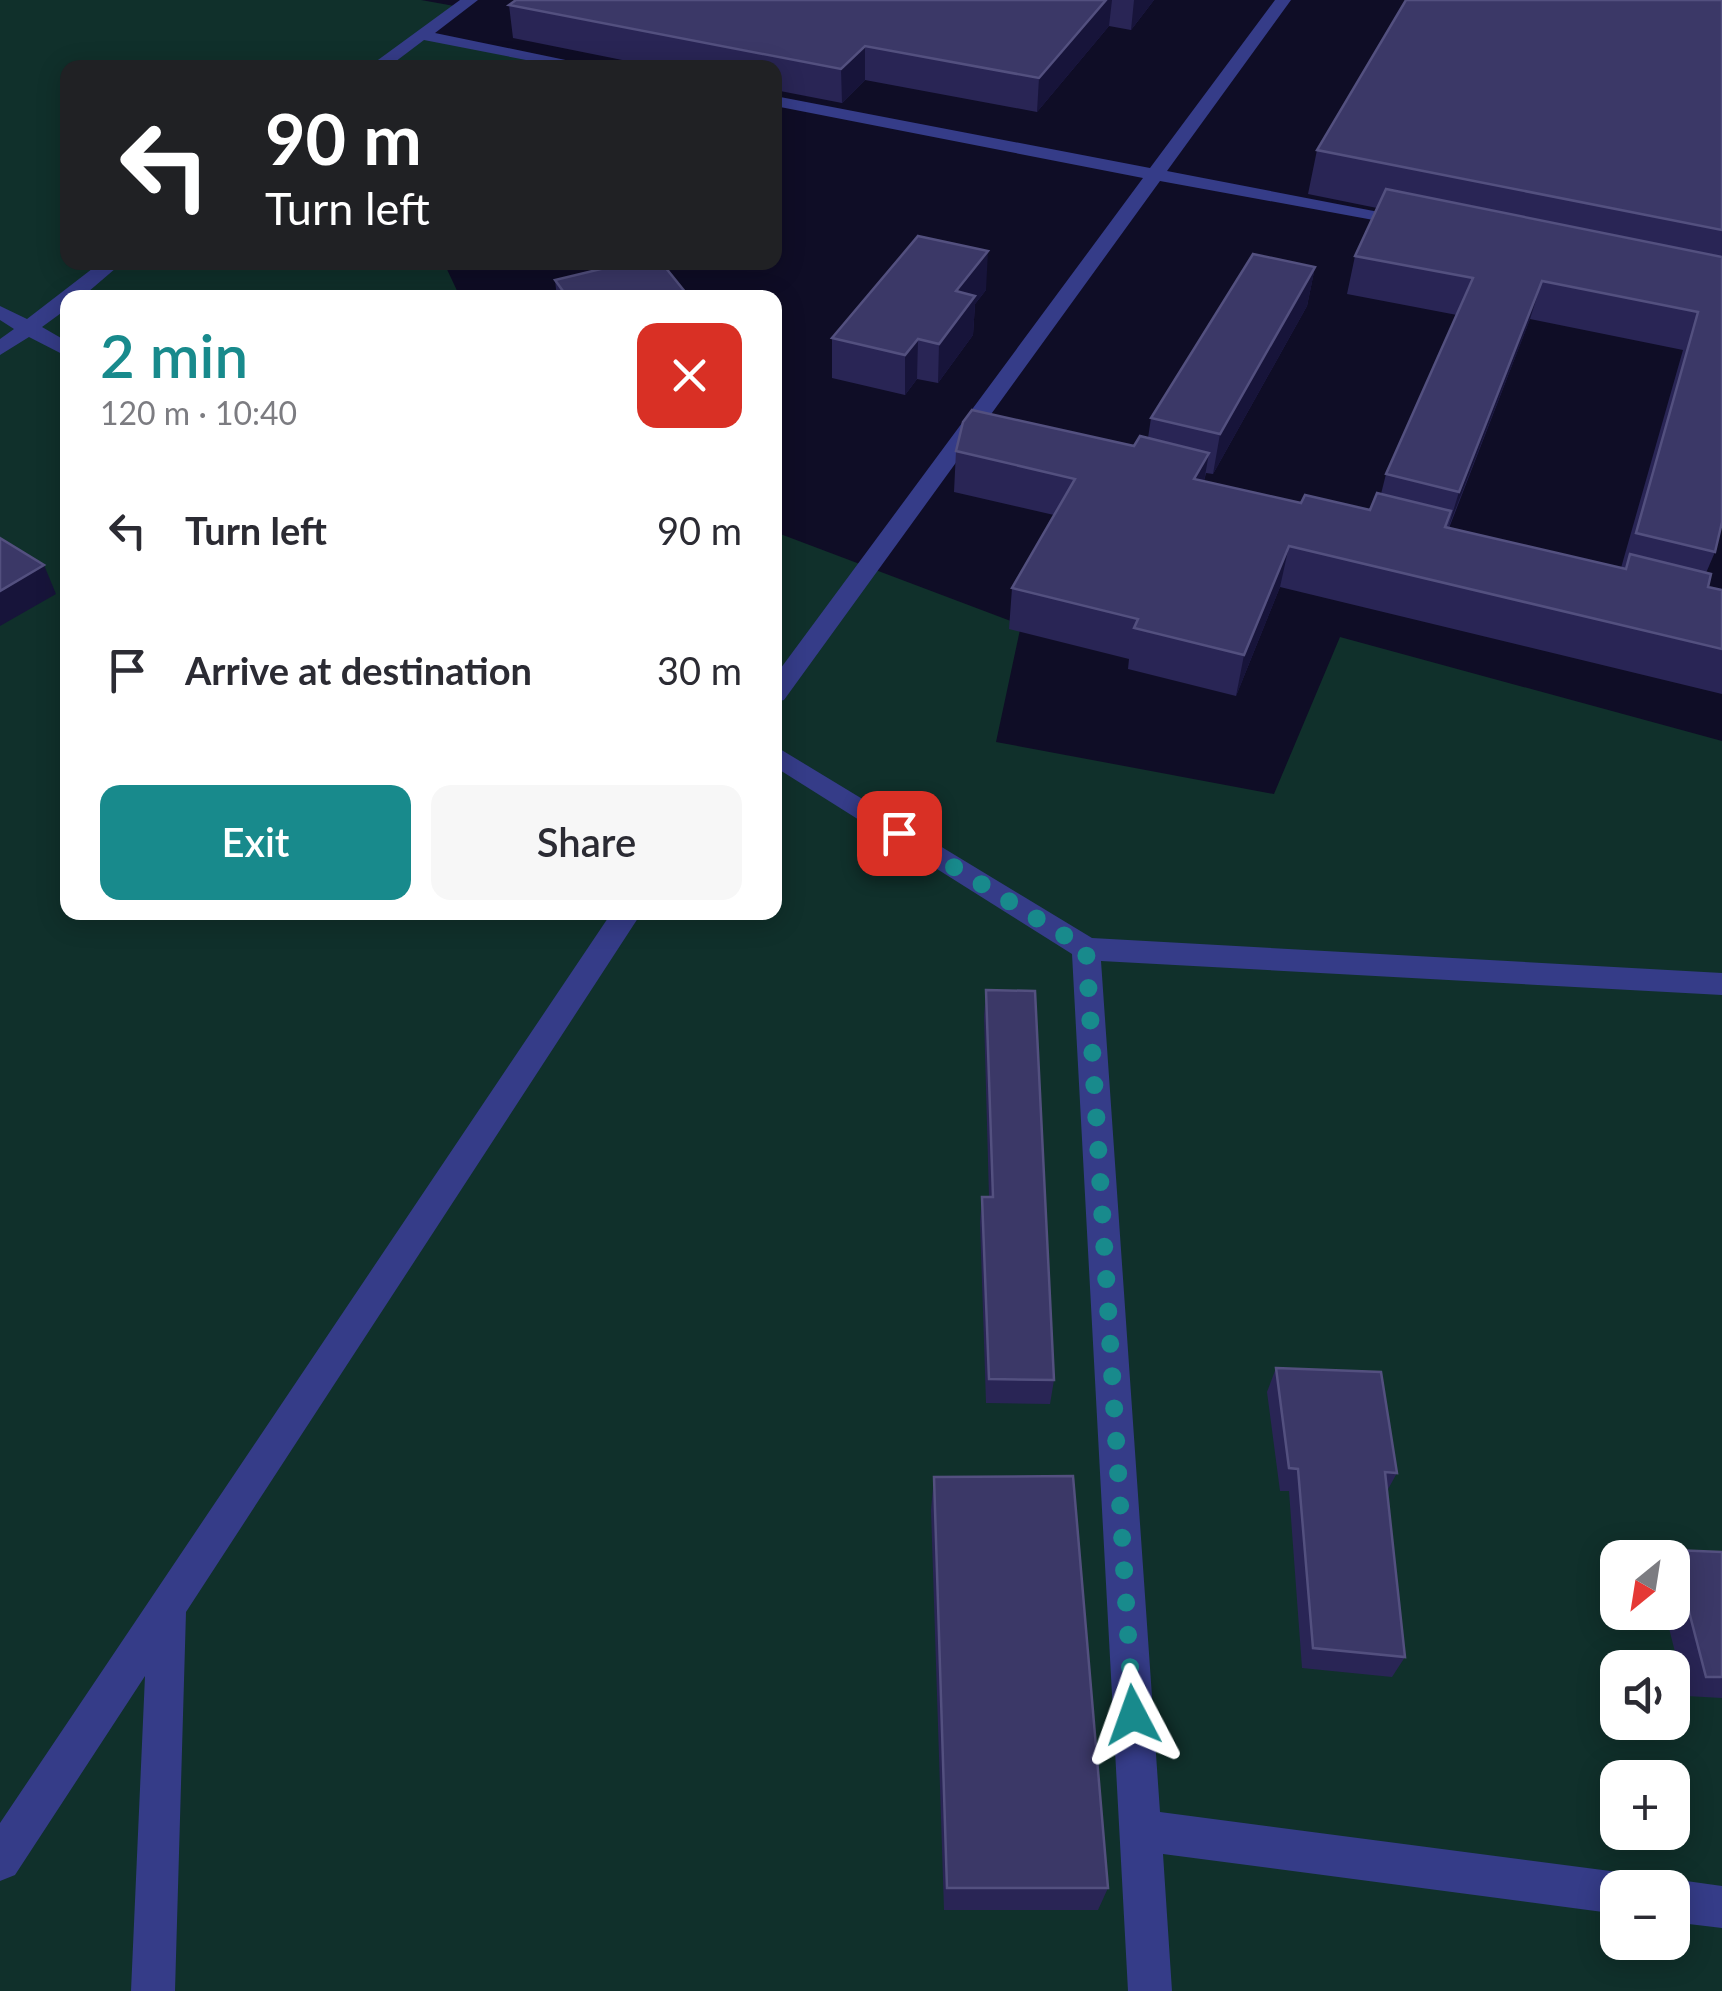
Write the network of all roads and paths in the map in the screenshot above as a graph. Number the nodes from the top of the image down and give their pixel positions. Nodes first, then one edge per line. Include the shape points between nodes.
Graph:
1 (470, 0) edge
2 (1283, 0) edge
3 (421, 35) junction
4 (386, 60) edge
5 (554, 60) edge
6 (782, 102) edge
7 (1157, 172) junction
8 (1430, 228) edge
9 (104, 270) edge
10 (78, 290) edge
11 (60, 304) edge
12 (0, 312) edge
13 (28, 328) junction
14 (60, 346) edge
15 (0, 349) edge
16 (782, 685) edge
17 (782, 760) edge
18 (623, 920) edge
19 (1086, 949) junction
20 (1722, 984) edge
21 (167, 1613) junction
22 (1140, 1830) junction
23 (0, 1860) edge
24 (1600, 1891) edge
25 (1690, 1903) edge
26 (1722, 1907) edge
27 (153, 1991) edge
28 (1150, 1991) edge

1 - 3 lane
2 - 7 lane
3 - 4 lane
3 - 5 lane
6 - 7 lane
7 - 8 lane
7 - 16 lane via 980,428
9 - 10 lane
11 - 13 lane
12 - 13 lane
13 - 14 lane
13 - 15 lane
17 - 19 lane
18 - 21 lane
19 - 20 lane
19 - 22 lane
21 - 23 lane
21 - 27 lane
22 - 24 lane
22 - 28 lane
25 - 26 lane

